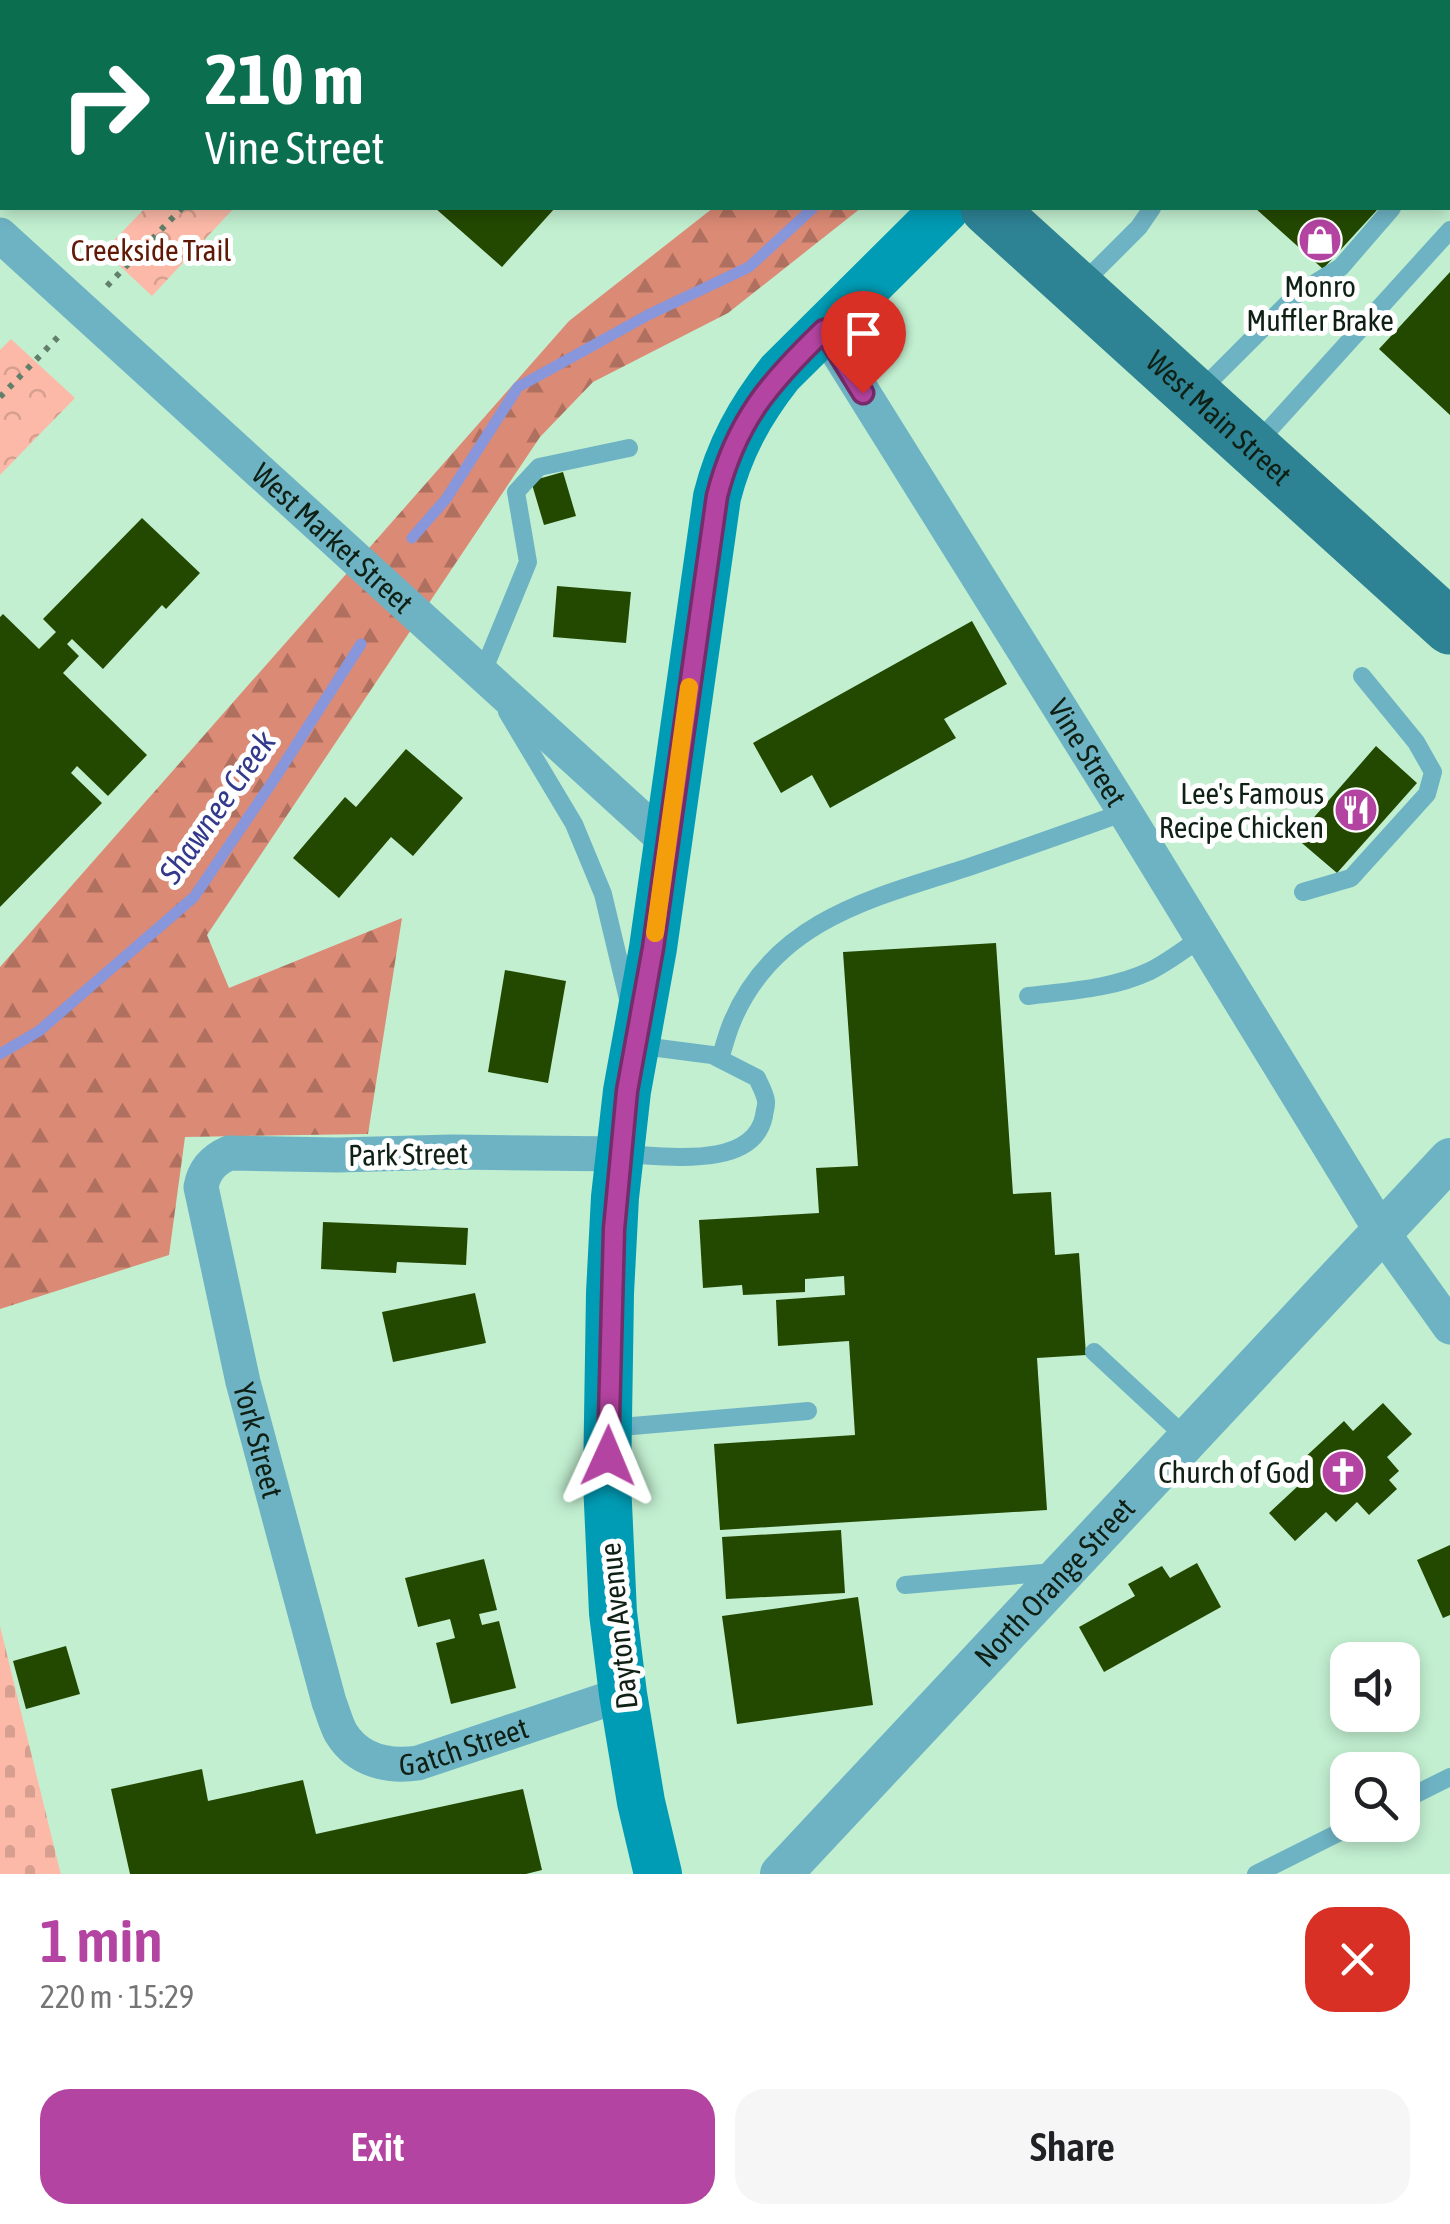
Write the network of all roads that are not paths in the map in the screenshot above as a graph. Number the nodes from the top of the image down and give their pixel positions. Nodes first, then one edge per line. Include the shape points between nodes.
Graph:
1 (944, 210) edge
2 (990, 210) edge
3 (1146, 210) edge
4 (1390, 210) edge
5 (1450, 230) edge
6 (0, 234) edge
7 (1077, 288) junction
8 (824, 330) junction
9 (1195, 396) junction
10 (628, 448) dead end
11 (1253, 448) junction
12 (1450, 627) edge
13 (482, 674) junction
14 (1362, 676) dead end
15 (1125, 812) junction
16 (667, 842) junction
17 (1302, 892) dead end
18 (1202, 937) junction
19 (1028, 996) dead end
20 (637, 1039) junction
21 (720, 1058) junction
22 (621, 1154) junction
23 (1450, 1160) edge
24 (203, 1173) joint
25 (1382, 1232) junction
26 (1450, 1326) edge
27 (1094, 1352) dead end
28 (808, 1411) dead end
29 (608, 1428) junction
30 (1189, 1440) junction
31 (1066, 1570) junction
32 (905, 1584) dead end
33 (623, 1694) junction
34 (330, 1702) joint
35 (1450, 1777) edge
36 (1420, 1792) edge
37 (1330, 1837) edge
38 (658, 1874) edge
39 (781, 1874) edge
40 (1256, 1874) edge

1 - 8 main road, Dayton Avenue
2 - 7 main road, West Main Street
3 - 7 lane
4 - 9 lane via 1340,267 1296,295
5 - 11 lane
6 - 13 street, West Market Street
7 - 9 main road, West Main Street
8 - 15 street, Vine Street
8 - 16 main road, Dayton Avenue via 759,399 723,472
9 - 11 main road, West Main Street
10 - 13 lane via 539,466 516,492 528,562
11 - 12 main road, West Main Street
13 - 16 street, West Market Street
13 - 20 lane via 574,824 604,894
14 - 17 lane via 1433,772 1428,794 1351,878
15 - 18 street, Vine Street
15 - 21 lane via 830,916 766,966 732,1022
16 - 20 main road, Dayton Avenue
18 - 19 lane via 1124,980
18 - 25 street, Vine Street
20 - 21 lane
20 - 22 main road, Dayton Avenue
21 - 22 lane via 757,1078 767,1102 762,1126 744,1146 708,1156
22 - 24 street, Park Street via 229,1153
22 - 29 main road, Dayton Avenue
23 - 25 street, North Orange Street
24 - 34 street, York Street via 200,1187 244,1382
25 - 26 street, Vine Street
25 - 30 street, North Orange Street
27 - 30 lane
28 - 29 lane
29 - 33 main road, Dayton Avenue via 610,1560
30 - 31 street, North Orange Street
31 - 32 lane
31 - 39 street, North Orange Street
33 - 34 street, Gatch Street via 397,1766 354,1749
33 - 38 main road, Dayton Avenue
35 - 36 lane
37 - 40 lane

